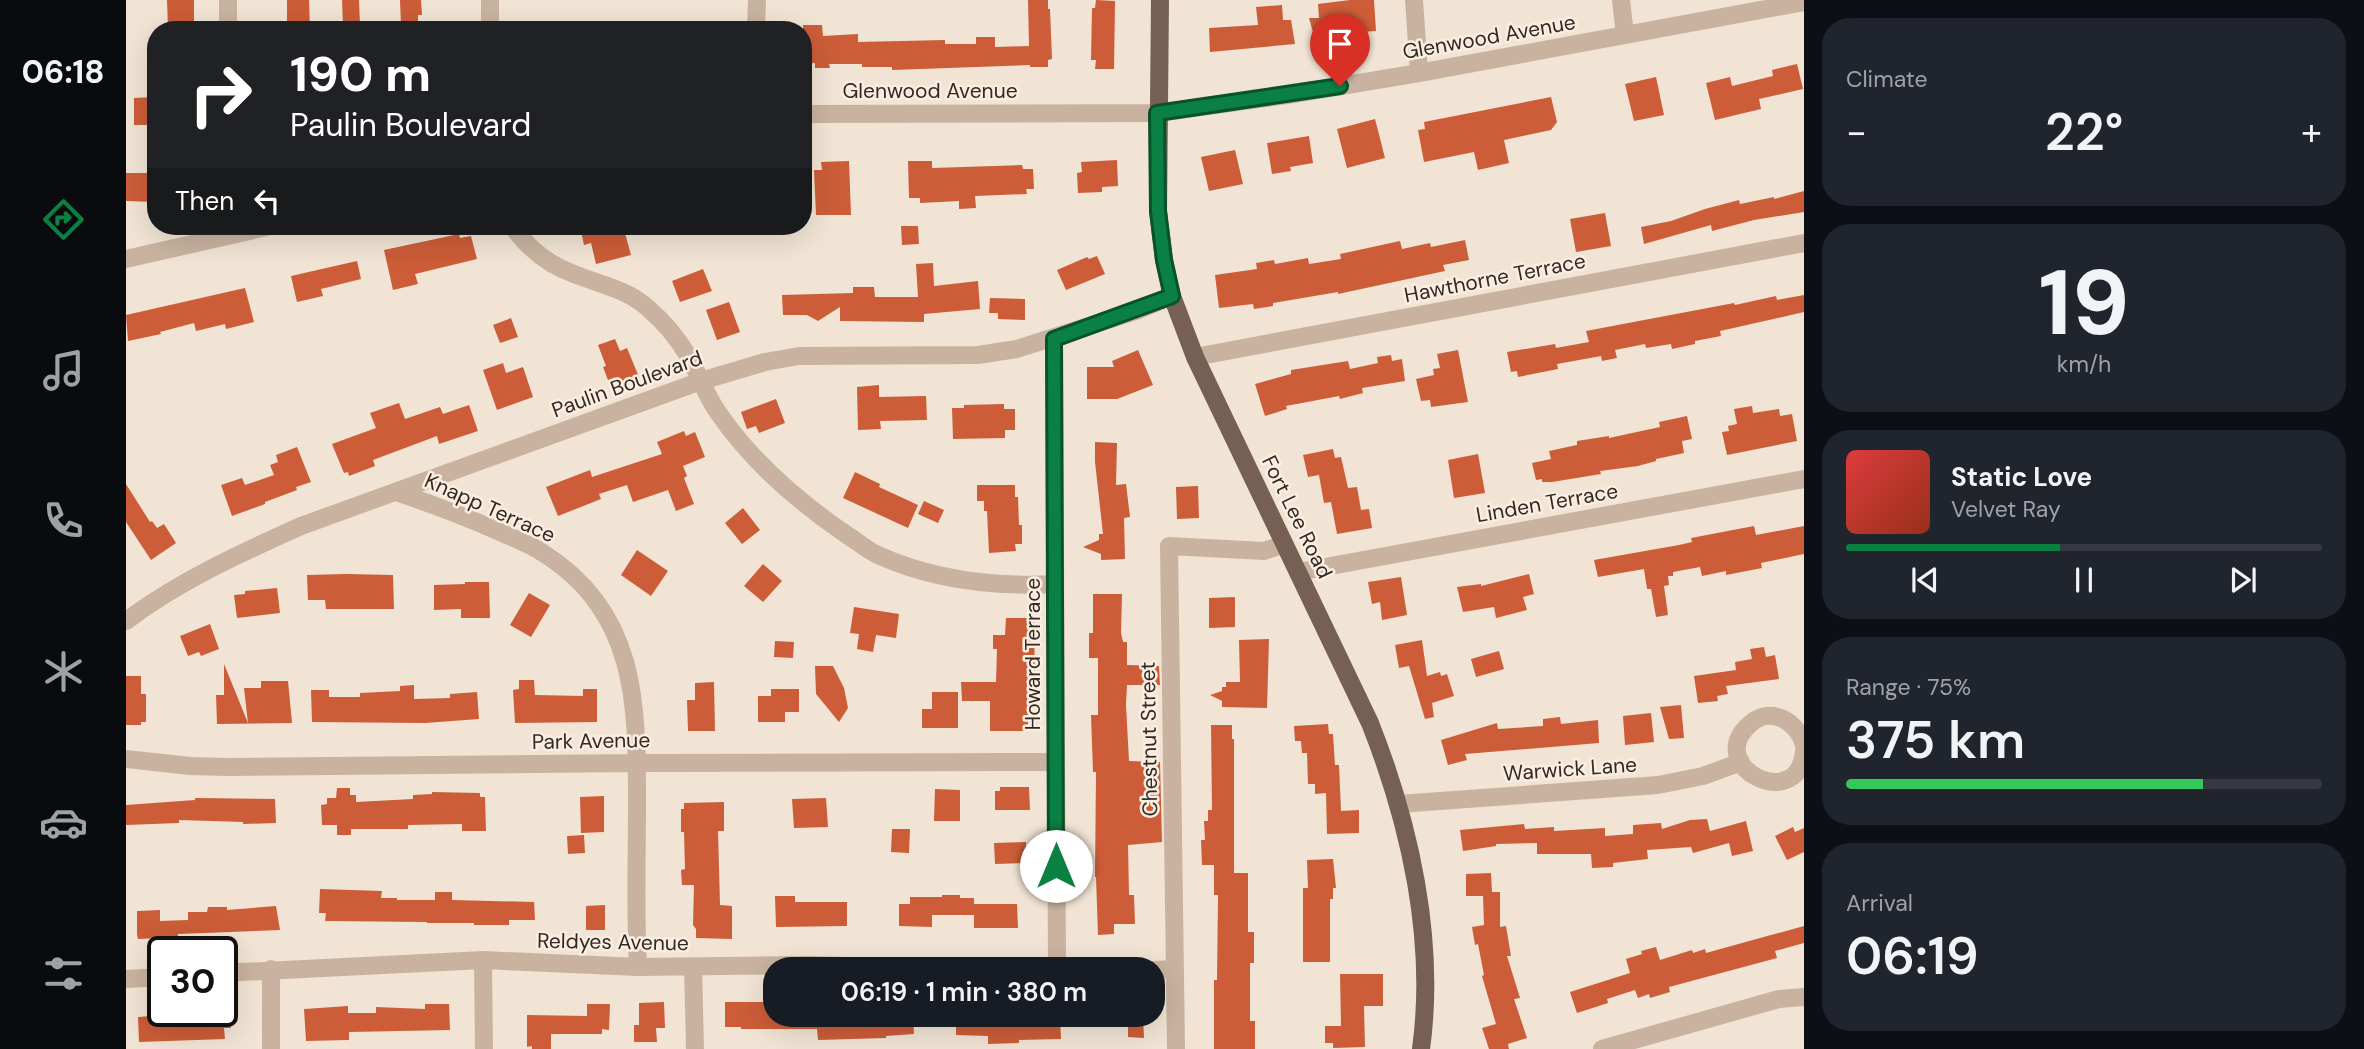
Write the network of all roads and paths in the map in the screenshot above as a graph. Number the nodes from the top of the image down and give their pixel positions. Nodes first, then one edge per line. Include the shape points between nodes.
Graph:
1 (228, 0) edge
2 (490, 0) edge
3 (757, 0) edge
4 (1160, 0) edge
5 (1414, 0) edge
6 (1621, 0) edge
7 (1804, 2) edge
8 (228, 21) edge
9 (490, 21) edge
10 (756, 21) edge
11 (1625, 35) junction
12 (1419, 73) junction
13 (1157, 113) junction
14 (812, 114) edge
15 (213, 235) edge
16 (519, 235) edge
17 (1804, 243) edge
18 (126, 260) edge
19 (1172, 296) junction
20 (1054, 339) junction
21 (1195, 357) junction
22 (701, 381) junction
23 (1804, 479) edge
24 (396, 492) junction
25 (1284, 544) junction
26 (1298, 572) junction
27 (1055, 584) junction
28 (127, 618) edge
29 (1804, 745) edge
30 (1804, 751) edge
31 (126, 759) edge
32 (1056, 762) junction
33 (1741, 762) junction
34 (638, 763) junction
35 (1399, 804) junction
36 (1057, 957) edge
37 (483, 960) junction
38 (763, 966) edge
39 (638, 967) junction
40 (692, 967) junction
41 (271, 969) junction
42 (1165, 970) edge
43 (1174, 970) junction
44 (238, 971) edge
45 (147, 978) edge
46 (126, 979) edge
47 (1804, 997) edge
48 (271, 1049) edge
49 (484, 1049) edge
50 (695, 1049) edge
51 (1175, 1049) edge
52 (1421, 1049) edge
53 (1602, 1049) edge

1 - 8 street
2 - 9 street
3 - 10 street
4 - 13 main road, Fort Lee Road
5 - 12 street
6 - 11 street
7 - 11 street, Glenwood Avenue
11 - 12 street, Glenwood Avenue
12 - 13 street, Glenwood Avenue
13 - 14 street, Glenwood Avenue
13 - 19 main road, Fort Lee Road via 1158,211
15 - 18 street
16 - 22 street via 543,259 637,298 687,354
17 - 21 street, Hawthorne Terrace
19 - 20 street, Paulin Boulevard
19 - 21 main road, Fort Lee Road
20 - 22 street, Paulin Boulevard via 978,355 799,356
20 - 27 street, Howard Terrace
21 - 25 main road, Fort Lee Road
22 - 24 street, Paulin Boulevard
22 - 27 street via 717,411 776,480 877,554 957,579
23 - 26 street, Linden Terrace
24 - 28 street, Paulin Boulevard via 301,526 241,554
24 - 34 street, Knapp Terrace via 530,545 568,570 586,589 604,612 628,667
25 - 26 main road, Fort Lee Road
25 - 43 street, Chestnut Street via 1264,551 1169,546
26 - 35 main road, Fort Lee Road via 1370,723
27 - 32 street, Howard Terrace
29 - 33 street via 1796,727 1786,720 1763,717 1753,721 1739,740
30 - 33 street via 1793,774 1774,782 1754,778
31 - 34 street, Park Avenue via 226,767
32 - 34 street, Park Avenue
32 - 36 street, Howard Terrace
33 - 35 street, Warwick Lane via 1658,785
34 - 39 street, Knapp Terrace
35 - 52 main road, Fort Lee Road via 1425,965
37 - 39 street, Reldyes Avenue
37 - 41 street, Reldyes Avenue
37 - 49 street
38 - 40 street, Reldyes Avenue
39 - 40 street, Reldyes Avenue
40 - 50 street
41 - 44 street, Reldyes Avenue
41 - 48 street
42 - 43 street
43 - 51 street, Chestnut Street
45 - 46 street
47 - 53 street via 1779,999

